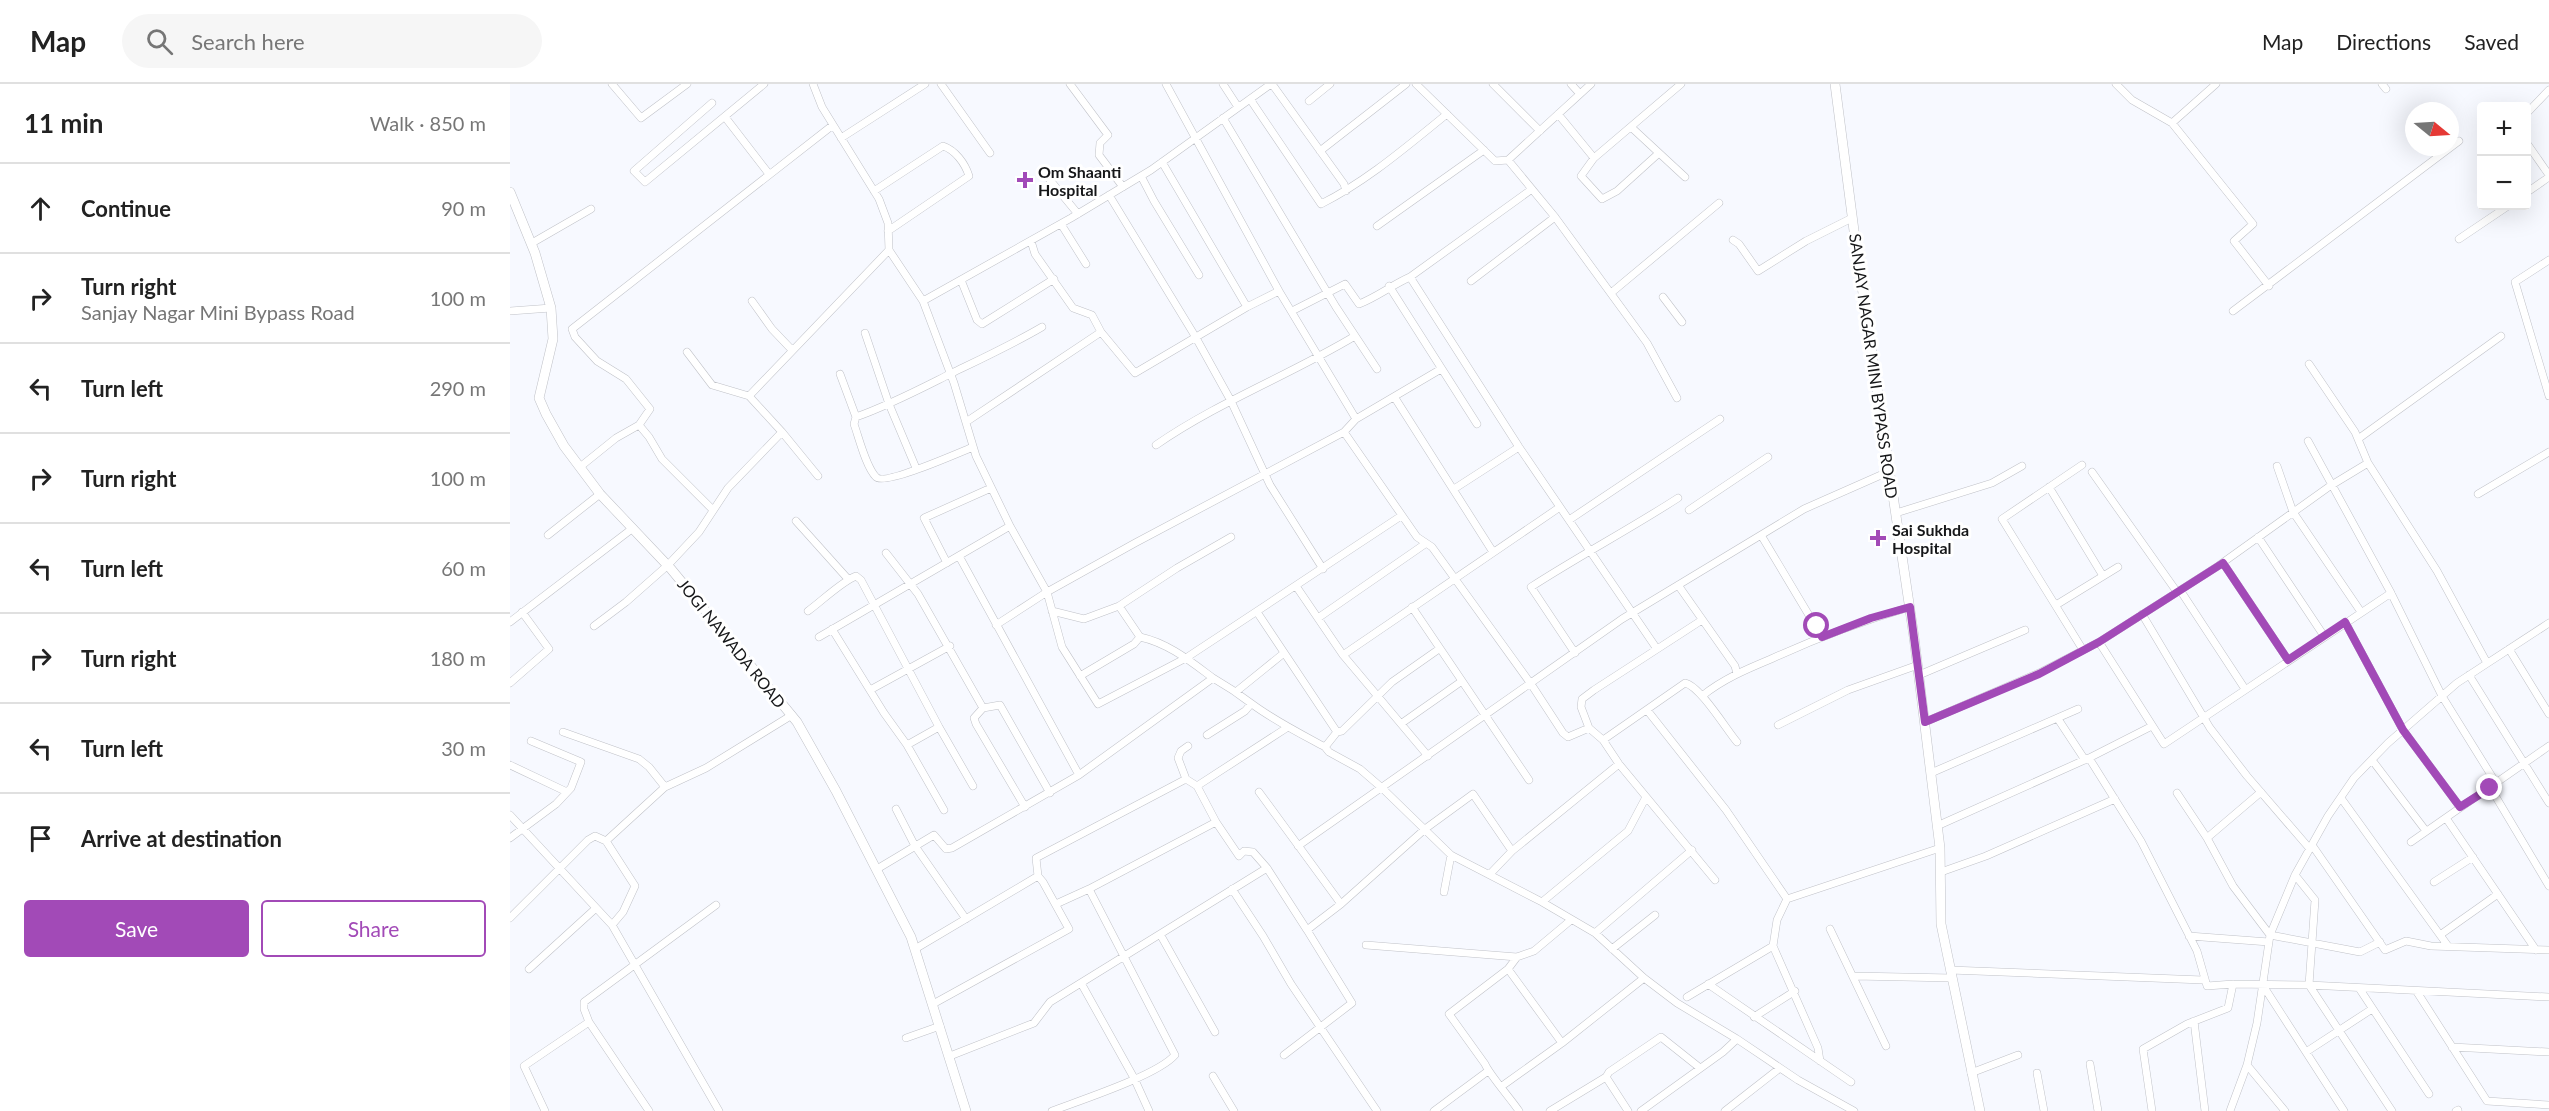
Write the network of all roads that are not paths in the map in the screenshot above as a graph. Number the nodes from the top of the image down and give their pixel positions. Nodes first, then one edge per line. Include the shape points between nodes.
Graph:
1 (612, 84) edge
2 (687, 84) edge
3 (764, 84) edge
4 (813, 84) edge
5 (925, 84) edge
6 (941, 84) edge
7 (1070, 84) edge
8 (1166, 84) edge
9 (1223, 84) edge
10 (1272, 84) edge
11 (1330, 84) edge
12 (1406, 84) edge
13 (1416, 84) edge
14 (1493, 84) edge
15 (1571, 84) edge
16 (1591, 84) edge
17 (1681, 84) edge
18 (1835, 84) edge
19 (2116, 84) edge
20 (2216, 84) edge
21 (2549, 90) edge
22 (1580, 94) junction
23 (1250, 99) junction
24 (1309, 101) dead end
25 (712, 103) dead end
26 (1238, 107) junction
27 (2531, 109) edge
28 (1447, 114) junction
29 (1558, 114) junction
30 (725, 117) junction
31 (1223, 118) junction
32 (2172, 123) junction
33 (833, 125) junction
34 (1631, 127) junction
35 (1540, 131) junction
36 (841, 138) junction
37 (1196, 138) junction
38 (2531, 149) edge
39 (1484, 150) junction
40 (1320, 151) junction
41 (990, 153) dead end
42 (1659, 153) junction
43 (2439, 156) edge
44 (1594, 158) junction
45 (1508, 160) junction
46 (1162, 162) junction
47 (770, 174) junction
48 (1045, 174) dead end
49 (1141, 176) junction
50 (2549, 176) edge
51 (1684, 177) dead end
52 (1123, 187) junction
53 (1532, 189) junction
54 (2531, 189) edge
55 (874, 191) junction
56 (1346, 191) junction
57 (510, 192) edge
58 (1109, 195) junction
59 (1719, 203) dead end
60 (591, 209) dead end
61 (2502, 210) edge
62 (1078, 214) junction
63 (1556, 217) junction
64 (1852, 218) junction
65 (1061, 224) junction
66 (1377, 226) dead end
67 (888, 231) junction
68 (2459, 239) dead end
69 (1733, 240) dead end
70 (1031, 241) junction
71 (532, 243) junction
72 (890, 250) junction
73 (2549, 260) edge
74 (1086, 264) dead end
75 (1199, 275) dead end
76 (1410, 277) junction
77 (1054, 279) junction
78 (961, 280) junction
79 (1471, 281) dead end
80 (1389, 286) junction
81 (2269, 286) junction
82 (1279, 291) junction
83 (1329, 292) junction
84 (1611, 293) junction
85 (1663, 297) dead end
86 (752, 301) dead end
87 (923, 301) junction
88 (1247, 306) junction
89 (550, 308) junction
90 (510, 311) edge
91 (1292, 311) junction
92 (2233, 311) dead end
93 (1682, 322) dead end
94 (1042, 327) dead end
95 (1101, 332) junction
96 (865, 333) dead end
97 (1195, 336) junction
98 (1355, 336) junction
99 (2501, 336) dead end
100 (792, 350) junction
101 (687, 352) dead end
102 (1318, 358) junction
103 (2309, 364) dead end
104 (1377, 369) dead end
105 (1441, 369) junction
106 (951, 373) junction
107 (840, 374) dead end
108 (749, 396) junction
109 (2549, 396) edge
110 (1395, 398) junction
111 (1677, 398) dead end
112 (1231, 401) junction
113 (889, 404) junction
114 (856, 417) junction
115 (1356, 419) junction
116 (1720, 419) dead end
117 (966, 422) junction
118 (1477, 424) dead end
119 (639, 425) junction
120 (782, 432) junction
121 (1344, 432) junction
122 (2358, 439) junction
123 (2308, 441) dead end
124 (1156, 445) dead end
125 (973, 447) junction
126 (1519, 447) junction
127 (2549, 452) edge
128 (1768, 457) dead end
129 (2368, 462) junction
130 (2082, 465) dead end
131 (2022, 466) dead end
132 (2277, 466) dead end
133 (580, 467) junction
134 (916, 468) junction
135 (1890, 471) junction
136 (2092, 472) dead end
137 (1267, 474) junction
138 (818, 476) dead end
139 (2331, 486) junction
140 (992, 488) junction
141 (2049, 488) junction
142 (1454, 489) junction
143 (600, 494) junction
144 (2478, 494) dead end
145 (1678, 498) dead end
146 (1560, 507) junction
147 (713, 510) junction
148 (1689, 510) dead end
149 (2293, 512) junction
150 (1896, 513) junction
151 (1401, 516) junction
152 (796, 520) dead end
153 (1569, 520) junction
154 (1010, 526) junction
155 (633, 528) junction
156 (548, 535) dead end
157 (1761, 535) junction
158 (1231, 537) dead end
159 (2258, 537) junction
160 (1425, 544) junction
161 (1588, 550) junction
162 (1493, 552) junction
163 (886, 553) dead end
164 (959, 556) junction
165 (947, 563) junction
166 (2223, 563) junction
167 (668, 565) junction
168 (2118, 567) dead end
169 (1323, 569) junction
170 (2103, 576) junction
171 (848, 579) junction
172 (1454, 579) junction
173 (910, 584) junction
174 (1678, 585) junction
175 (1296, 586) junction
176 (2178, 591) junction
177 (1047, 592) junction
178 (2391, 592) junction
179 (873, 606) junction
180 (1119, 606) junction
181 (2055, 606) junction
182 (1412, 607) junction
183 (1910, 607) junction
184 (808, 611) dead end
185 (1052, 611) junction
186 (522, 612) junction
187 (1257, 612) junction
188 (2361, 612) junction
189 (1633, 613) junction
190 (2142, 614) junction
191 (1318, 618) junction
192 (1702, 620) junction
193 (510, 622) edge
194 (2345, 622) junction
195 (2549, 623) edge
196 (996, 625) junction
197 (594, 626) dead end
198 (832, 629) junction
199 (2025, 630) dead end
200 (2324, 636) junction
201 (819, 637) dead end
202 (1822, 637) junction
203 (1140, 638) junction
204 (2099, 642) junction
205 (950, 646) junction
206 (1439, 649) junction
207 (1656, 649) junction
208 (2509, 649) junction
209 (2083, 650) junction
210 (1284, 653) junction
211 (1575, 653) junction
212 (1344, 655) junction
213 (1186, 658) junction
214 (2288, 660) junction
215 (2487, 663) junction
216 (908, 669) junction
217 (1918, 670) junction
218 (1737, 674) junction
219 (2469, 675) junction
220 (1080, 676) junction
221 (1213, 678) junction
222 (1462, 681) junction
223 (510, 683) edge
224 (1531, 684) junction
225 (2246, 689) junction
226 (870, 690) junction
227 (1237, 691) junction
228 (1702, 696) junction
229 (2442, 696) junction
230 (1378, 697) junction
231 (1251, 704) junction
232 (983, 708) junction
233 (2078, 709) dead end
234 (1647, 710) junction
235 (2549, 714) edge
236 (792, 715) junction
237 (1486, 716) junction
238 (2204, 718) junction
239 (2058, 719) junction
240 (1925, 722) junction
241 (1402, 723) junction
242 (1778, 725) dead end
243 (2152, 726) junction
244 (939, 727) junction
245 (1288, 727) junction
246 (1589, 728) junction
247 (2403, 730) junction
248 (563, 732) dead end
249 (1337, 732) junction
250 (1207, 735) dead end
251 (1604, 740) junction
252 (531, 741) dead end
253 (1737, 742) dead end
254 (907, 745) junction
255 (1188, 746) dead end
256 (1325, 747) junction
257 (2549, 747) edge
258 (1428, 756) junction
259 (2087, 759) junction
260 (2372, 760) junction
261 (1619, 764) junction
262 (2524, 764) junction
263 (510, 765) edge
264 (1931, 773) junction
265 (1079, 775) junction
266 (1186, 779) junction
267 (1529, 780) dead end
268 (2493, 785) junction
269 (973, 786) dead end
270 (1197, 786) junction
271 (665, 787) junction
272 (1382, 788) junction
273 (567, 792) junction
274 (1259, 792) dead end
275 (2261, 792) junction
276 (1050, 793) junction
277 (2178, 793) dead end
278 (1646, 797) junction
279 (2341, 798) junction
280 (2115, 799) junction
281 (2549, 803) edge
282 (1025, 807) junction
283 (2460, 807) junction
284 (896, 809) dead end
285 (944, 810) dead end
286 (510, 815) edge
287 (2446, 818) junction
288 (1216, 822) junction
289 (1937, 826) junction
290 (522, 828) junction
291 (1425, 829) junction
292 (2426, 831) junction
293 (510, 838) edge
294 (2207, 838) junction
295 (606, 841) junction
296 (2411, 842) dead end
297 (915, 846) junction
298 (1298, 846) junction
299 (2311, 847) junction
300 (1940, 848) junction
301 (1692, 850) junction
302 (1512, 851) junction
303 (1452, 855) junction
304 (2473, 857) junction
305 (1267, 868) junction
306 (560, 869) junction
307 (877, 869) junction
308 (1941, 872) junction
309 (2546, 873) edge
310 (1490, 874) junction
311 (2295, 874) junction
312 (1038, 876) junction
313 (1715, 880) dead end
314 (2434, 882) dead end
315 (2549, 886) edge
316 (1089, 889) junction
317 (1233, 889) junction
318 (1444, 892) dead end
319 (2498, 894) junction
320 (1787, 899) junction
321 (1542, 902) junction
322 (1056, 904) junction
323 (1341, 904) junction
324 (716, 905) dead end
325 (595, 909) junction
326 (1655, 915) dead end
327 (510, 918) edge
328 (966, 919) junction
329 (1571, 920) junction
330 (612, 925) junction
331 (1830, 929) dead end
332 (1307, 930) junction
333 (1595, 933) junction
334 (1160, 934) junction
335 (2440, 935) junction
336 (2189, 936) junction
337 (2269, 939) junction
338 (2380, 942) junction
339 (2312, 944) junction
340 (1366, 945) dead end
341 (1773, 946) junction
342 (2448, 946) junction
343 (915, 949) junction
344 (1612, 949) junction
345 (2536, 950) junction
346 (2549, 951) edge
347 (1124, 956) junction
348 (1517, 957) junction
349 (636, 965) junction
350 (529, 969) dead end
351 (1508, 969) junction
352 (1951, 974) junction
353 (1854, 976) junction
354 (1644, 978) junction
355 (2203, 980) junction
356 (1081, 983) junction
357 (1708, 984) junction
358 (2233, 984) junction
359 (2262, 984) junction
360 (2309, 985) junction
361 (2359, 988) junction
362 (1795, 991) junction
363 (2417, 992) junction
364 (1687, 997) dead end
365 (2549, 997) edge
366 (933, 1004) junction
367 (2372, 1009) junction
368 (1754, 1017) junction
369 (2194, 1021) junction
370 (589, 1022) junction
371 (940, 1026) junction
372 (1321, 1029) junction
373 (1215, 1032) dead end
374 (2340, 1032) junction
375 (906, 1038) dead end
376 (1737, 1039) junction
377 (1563, 1043) junction
378 (1886, 1046) dead end
379 (2452, 1047) junction
380 (2306, 1052) junction
381 (2549, 1052) edge
382 (1284, 1055) dead end
383 (2018, 1055) dead end
384 (950, 1056) junction
385 (1820, 1061) junction
386 (2090, 1064) dead end
387 (2247, 1065) junction
388 (1700, 1068) junction
389 (1780, 1068) junction
390 (1488, 1071) junction
391 (1971, 1073) junction
392 (2037, 1073) dead end
393 (1213, 1076) dead end
394 (1605, 1077) junction
395 (1134, 1078) junction
396 (1851, 1082) dead end
397 (1502, 1086) junction
398 (2429, 1094) dead end
399 (2549, 1105) edge
400 (545, 1111) edge
401 (649, 1111) edge
402 (719, 1111) edge
403 (966, 1111) edge
404 (1053, 1111) edge
405 (1149, 1111) edge
406 (1234, 1111) edge
407 (1377, 1111) edge
408 (1434, 1111) edge
409 (1519, 1111) edge
410 (1550, 1111) edge
411 (1628, 1111) edge
412 (1641, 1111) edge
413 (1725, 1111) edge
414 (1854, 1111) edge
415 (1980, 1111) edge
416 (2044, 1111) edge
417 (2097, 1111) edge
418 (2152, 1111) edge
419 (2205, 1111) edge
420 (2230, 1111) edge
421 (2285, 1111) edge
422 (2344, 1111) edge
423 (2392, 1111) edge

1 - 2 street via 641,118
3 - 30 street
4 - 33 street
5 - 36 street
6 - 41 street
7 - 52 street via 1108,135 1100,143 1099,155
8 - 37 street
9 - 26 street
10 - 23 street
10 - 40 street
11 - 24 street
12 - 40 street
13 - 28 street
14 - 35 street
15 - 22 street
16 - 22 street
17 - 34 street
18 - 64 street, SANJAY NAGAR MINI BYPASS ROAD
19 - 32 street via 2132,100
20 - 32 street
21 - 27 street
22 - 29 street
23 - 26 street
23 - 56 street via 1321,204
25 - 30 street via 634,171 645,182
26 - 31 street
28 - 39 street
28 - 56 street
29 - 35 street
29 - 44 street
30 - 47 street
31 - 37 street
31 - 83 street
32 - 81 street via 2253,224 2234,241
33 - 36 street
33 - 47 street
34 - 42 street
34 - 44 street
35 - 45 street
36 - 55 street
37 - 46 street
37 - 82 street
38 - 50 street
39 - 45 street via 1495,160
39 - 66 street
40 - 56 street
42 - 44 street via 1602,200 1581,176
42 - 51 street
43 - 81 street
45 - 53 street
46 - 49 street
46 - 88 street
47 - 119 street via 572,329 597,361 626,379 650,409
48 - 62 street
49 - 52 street
49 - 75 street
50 - 54 street
52 - 58 street
53 - 63 street
53 - 76 street
55 - 67 street
55 - 67 street via 944,146 952,149 968,170 969,176
57 - 71 street, JOGI NAWADA ROAD
58 - 62 street
58 - 97 street
59 - 84 street
60 - 71 street
61 - 68 street
62 - 65 street
63 - 79 street
63 - 84 street
64 - 69 street via 1758,271
64 - 135 street, SANJAY NAGAR MINI BYPASS ROAD
65 - 70 street
65 - 74 street
67 - 72 street
70 - 77 street via 1035,254
70 - 78 street
71 - 89 street, JOGI NAWADA ROAD
72 - 87 street
72 - 100 street
73 - 109 street via 2515,282
76 - 80 street
76 - 126 street
77 - 78 street via 982,324
77 - 95 street via 1073,308 1092,315
78 - 87 street
80 - 83 street via 1359,304 1345,284
80 - 105 street
81 - 92 street
82 - 88 street
82 - 91 street
83 - 91 street
83 - 98 street
84 - 111 street via 1647,343
85 - 93 street
86 - 100 street
87 - 106 street
88 - 97 street
89 - 90 street
89 - 133 street, JOGI NAWADA ROAD via 553,339 539,398 564,446
91 - 102 street
94 - 106 street
95 - 97 street via 1135,373
95 - 117 street
96 - 113 street
97 - 112 street
98 - 102 street
98 - 104 street
99 - 122 street
100 - 108 street
101 - 108 street via 712,385
102 - 112 street
102 - 115 street
103 - 122 street
105 - 110 street
105 - 118 street
106 - 113 street
106 - 117 street
107 - 114 street
108 - 120 street
110 - 115 street
110 - 142 street
112 - 124 street
112 - 137 street
113 - 114 street
113 - 134 street
114 - 134 street via 854,424 877,478 905,474
115 - 121 street
116 - 153 street
117 - 125 street
119 - 133 street
119 - 147 street via 662,459
120 - 138 street
120 - 147 street via 728,488
121 - 137 street
121 - 151 street
122 - 129 street
123 - 139 street
125 - 134 street
125 - 140 street
126 - 142 street
126 - 146 street
127 - 144 street
128 - 148 street
129 - 139 street
129 - 215 street via 2437,571
130 - 141 street
131 - 150 street via 1992,483
132 - 149 street
133 - 143 street, JOGI NAWADA ROAD
135 - 150 street, SANJAY NAGAR MINI BYPASS ROAD
135 - 157 street via 1804,509
136 - 176 street
137 - 169 street via 1270,485
137 - 177 street
139 - 149 street
139 - 178 street
140 - 154 street
140 - 165 street via 924,518
141 - 170 street
141 - 181 street via 2002,519
142 - 162 street
143 - 155 street, JOGI NAWADA ROAD
143 - 156 street
145 - 161 street
146 - 153 street
146 - 162 street
147 - 167 street via 699,532
149 - 159 street
149 - 188 street
150 - 183 street, SANJAY NAGAR MINI BYPASS ROAD
151 - 160 street
151 - 169 street
152 - 171 street
153 - 161 street
154 - 164 street
154 - 177 street
155 - 167 street, JOGI NAWADA ROAD
155 - 186 street
157 - 174 street
157 - 202 street
158 - 180 street
159 - 166 street
159 - 200 street
160 - 172 street via 1432,547
160 - 191 street
161 - 189 street
161 - 211 street via 1531,587
162 - 172 street
163 - 173 street
164 - 165 street
164 - 196 street
165 - 173 street
166 - 176 street
166 - 214 street
167 - 197 street
167 - 236 street, JOGI NAWADA ROAD
168 - 170 street
169 - 175 street
170 - 181 street
171 - 179 street via 856,576 861,580
171 - 184 street
172 - 182 street
172 - 224 street
173 - 179 street
173 - 205 street
174 - 189 street
174 - 192 street
175 - 187 street
175 - 191 street
176 - 190 street
176 - 225 street
177 - 185 street
177 - 196 street
178 - 188 street
178 - 229 street
179 - 198 street
179 - 216 street
180 - 185 street via 1084,619
180 - 203 street
181 - 209 street
182 - 206 street
182 - 212 street
183 - 202 street
183 - 217 street, SANJAY NAGAR MINI BYPASS ROAD
185 - 220 street via 1062,647
186 - 193 street
186 - 223 street via 549,649
187 - 210 street
187 - 213 street
188 - 194 street
189 - 207 street
189 - 211 street
190 - 204 street
190 - 238 street
191 - 212 street
192 - 207 street
192 - 218 street
194 - 200 street
194 - 247 street
195 - 208 street
196 - 265 street
198 - 201 street
198 - 226 street
199 - 217 street
200 - 214 street
202 - 218 street
203 - 213 street via 1155,640
203 - 220 street
204 - 209 street
204 - 243 street
205 - 216 street
205 - 232 street
206 - 222 street
206 - 230 street via 1392,682
207 - 246 street via 1582,699
208 - 215 street
208 - 235 street
209 - 240 street via 2039,674
210 - 227 street
210 - 249 street
211 - 224 street
212 - 230 street
213 - 220 street via 1098,704
213 - 221 street
214 - 225 street
215 - 219 street
216 - 226 street
216 - 244 street
217 - 240 street, SANJAY NAGAR MINI BYPASS ROAD
217 - 242 street via 1848,690
218 - 228 street
219 - 229 street
219 - 262 street
221 - 227 street
221 - 265 street
222 - 237 street
222 - 241 street
224 - 237 street
224 - 246 street via 1563,734 1568,737
225 - 238 street
226 - 254 street
227 - 231 street
228 - 234 street via 1685,683
228 - 253 street
229 - 247 street
229 - 268 street
230 - 241 street
230 - 249 street
231 - 245 street
231 - 250 street
232 - 276 street via 1000,705
232 - 282 street via 974,718 976,724
233 - 239 street
234 - 251 street
234 - 320 street via 1726,810
236 - 271 street via 706,768
236 - 307 street, JOGI NAWADA ROAD
237 - 258 street
237 - 267 street
238 - 243 street via 2164,744
238 - 275 street
239 - 259 street
239 - 264 street
240 - 264 street, SANJAY NAGAR MINI BYPASS ROAD
241 - 258 street
243 - 259 street
244 - 254 street
244 - 269 street
245 - 256 street
245 - 270 street
246 - 251 street
247 - 260 street
247 - 283 street
248 - 271 street via 639,759
249 - 256 street
251 - 261 street
252 - 273 street via 581,762
254 - 285 street
255 - 266 street via 1178,758
256 - 272 street
257 - 262 street
258 - 272 street
259 - 280 street
259 - 289 street
260 - 279 street
260 - 292 street
261 - 278 street
261 - 302 street
262 - 268 street
262 - 281 street
263 - 273 street
264 - 289 street, SANJAY NAGAR MINI BYPASS ROAD
265 - 276 street
266 - 270 street
266 - 312 street via 1036,858
268 - 283 street
268 - 309 street
270 - 288 street
271 - 295 street
272 - 291 street
272 - 298 street
273 - 290 street
274 - 298 street
275 - 294 street
275 - 299 street
276 - 282 street
277 - 294 street
278 - 301 street
278 - 321 street via 1628,831
279 - 299 street
279 - 335 street
280 - 308 street
280 - 336 street
282 - 297 street via 952,848 946,849 934,835
283 - 287 street
284 - 297 street
286 - 290 street
287 - 292 street
287 - 304 street
288 - 305 street via 1239,856 1244,851 1253,852
288 - 316 street
289 - 300 street, SANJAY NAGAR MINI BYPASS ROAD
290 - 293 street
290 - 306 street
291 - 302 street via 1473,794
291 - 303 street
291 - 323 street
292 - 296 street
294 - 337 street
295 - 306 street via 595,836 588,840
295 - 330 street via 635,886
297 - 307 street
297 - 328 street
298 - 323 street
299 - 311 street
299 - 338 street
300 - 308 street, SANJAY NAGAR MINI BYPASS ROAD
300 - 320 street
301 - 313 street
301 - 333 street
302 - 310 street
303 - 310 street
303 - 318 street
304 - 314 street
304 - 319 street
305 - 317 street
305 - 332 street
306 - 325 street
306 - 327 street
307 - 343 street, JOGI NAWADA ROAD
308 - 352 street, SANJAY NAGAR MINI BYPASS ROAD via 1941,924
309 - 315 street
310 - 321 street
311 - 337 street
311 - 339 street via 2315,900
312 - 322 street
312 - 328 street
316 - 322 street
316 - 347 street
317 - 334 street
317 - 372 street
319 - 335 street
319 - 345 street
320 - 341 street via 1777,920
321 - 329 street
322 - 366 street via 1069,929
323 - 332 street
324 - 349 street
325 - 330 street
325 - 350 street
326 - 344 street
328 - 343 street
329 - 333 street
329 - 348 street via 1534,951
330 - 349 street
331 - 353 street
332 - 372 street via 1352,1003
333 - 344 street
334 - 347 street
334 - 373 street
335 - 342 street
336 - 337 street
336 - 355 street via 2197,951
337 - 339 street
337 - 359 street
338 - 339 street via 2360,952
338 - 342 street via 2385,950 2406,941
339 - 360 street
340 - 348 street
341 - 357 street
341 - 362 street
342 - 345 street
343 - 366 street, JOGI NAWADA ROAD
344 - 354 street
345 - 346 street
347 - 356 street
347 - 395 street via 1175,1055 1169,1062
348 - 351 street
349 - 370 street via 584,1002
349 - 402 street
351 - 377 street
351 - 390 street via 1449,1014
352 - 353 street
352 - 355 street
352 - 391 street, SANJAY NAGAR MINI BYPASS ROAD
353 - 378 street
354 - 376 street
354 - 377 street
355 - 358 street via 2207,986
356 - 384 street via 1050,1002 1034,1023
356 - 395 street
357 - 364 street
357 - 368 street
358 - 359 street
358 - 369 street via 2228,1008
359 - 360 street
359 - 380 street
359 - 387 street
360 - 361 street
360 - 374 street
361 - 363 street
361 - 367 street
362 - 368 street
362 - 385 street
363 - 365 street
363 - 379 street
366 - 371 street, JOGI NAWADA ROAD
367 - 374 street
367 - 398 street
368 - 385 street
369 - 418 street via 2143,1049
369 - 419 street
370 - 400 street via 525,1066
370 - 401 street
371 - 375 street
371 - 384 street, JOGI NAWADA ROAD
372 - 382 street
372 - 407 street
374 - 380 street
374 - 423 street
376 - 388 street
376 - 389 street
377 - 397 street
379 - 381 street
379 - 399 street via 2487,1101
380 - 422 street
383 - 391 street
384 - 403 street, JOGI NAWADA ROAD
385 - 396 street
386 - 417 street
387 - 420 street
387 - 421 street
388 - 394 street via 1661,1037
388 - 412 street
389 - 413 street
389 - 414 street
390 - 397 street
390 - 408 street
391 - 415 street, SANJAY NAGAR MINI BYPASS ROAD
392 - 416 street
393 - 406 street
394 - 410 street
394 - 411 street
395 - 404 street
395 - 405 street
397 - 409 street

